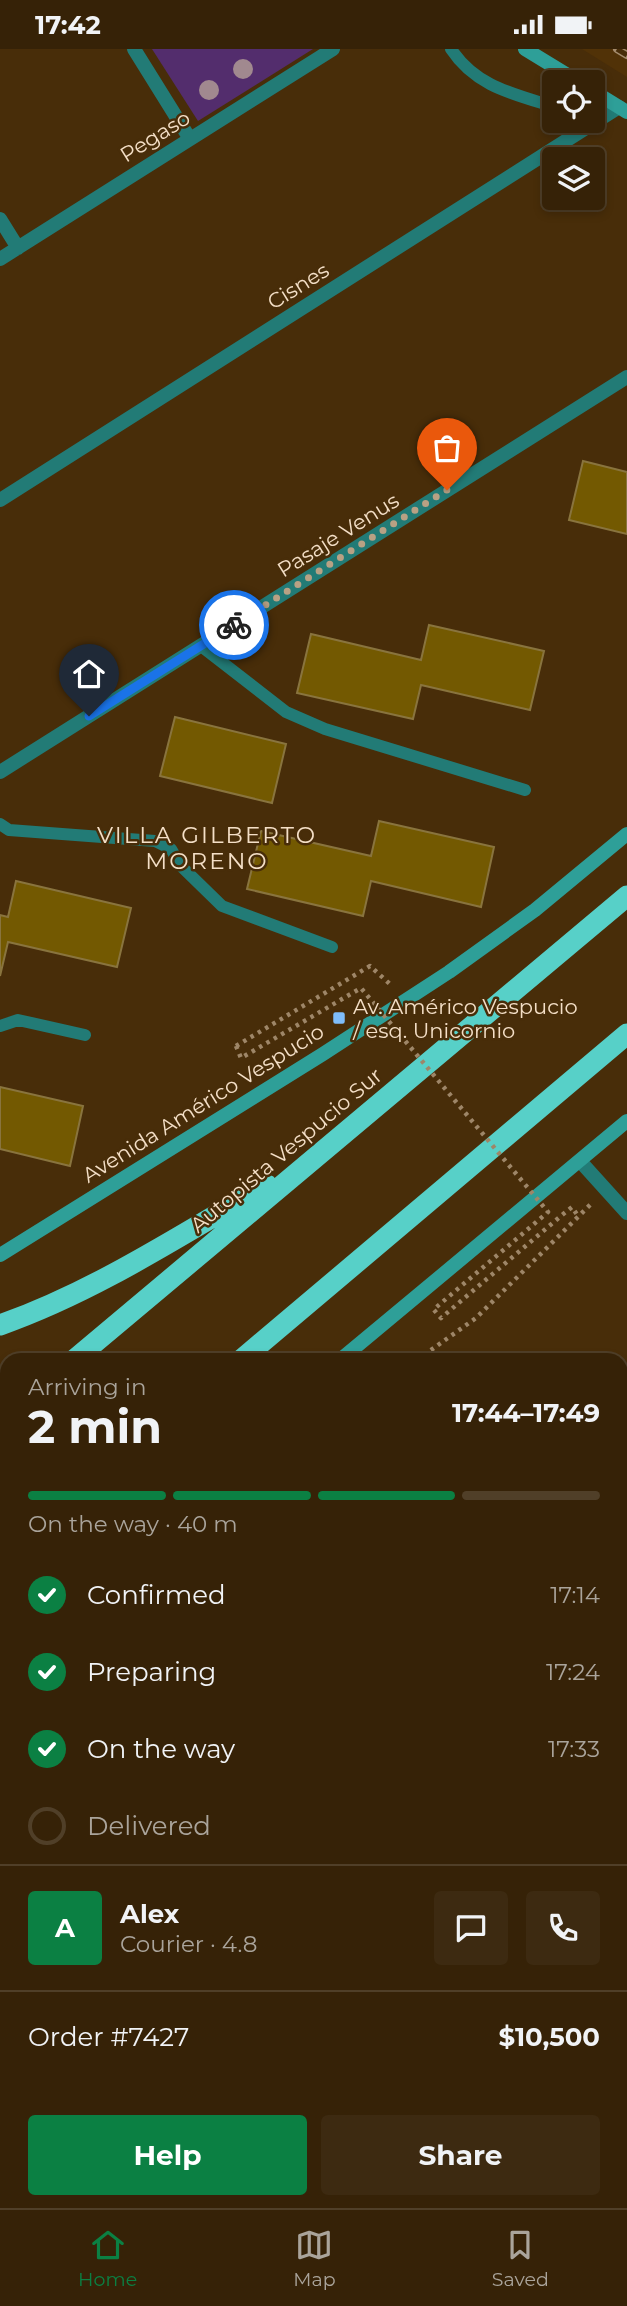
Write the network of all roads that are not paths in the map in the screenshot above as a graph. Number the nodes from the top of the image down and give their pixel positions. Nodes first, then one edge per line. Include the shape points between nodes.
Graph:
1 (134, 49) edge
2 (334, 49) edge
3 (451, 49) edge
4 (525, 49) edge
5 (559, 70) edge
6 (605, 99) edge
7 (542, 103) edge
8 (623, 110) edge
9 (605, 116) edge
10 (575, 133) edge
11 (190, 139) junction
12 (0, 219) edge
13 (18, 248) junction
14 (0, 259) edge
15 (627, 377) edge
16 (0, 500) edge
17 (201, 646) junction
18 (0, 772) edge
19 (526, 790) dead end
20 (0, 824) edge
21 (627, 834) edge
22 (627, 896) edge
23 (332, 947) dead end
24 (0, 1026) edge
25 (627, 1034) edge
26 (85, 1035) dead end
27 (627, 1121) edge
28 (315, 1158) junction
29 (580, 1161) junction
30 (627, 1213) edge
31 (0, 1255) edge
32 (0, 1325) edge
33 (82, 1353) edge
34 (249, 1353) edge
35 (348, 1353) edge

1 - 11 street
2 - 11 street, Pegaso
3 - 7 lane via 462,65 495,88
4 - 5 main road
6 - 8 main road
8 - 9 street, Cisnes
10 - 16 street, Cisnes
11 - 13 street, Pegaso
12 - 13 street
13 - 14 street, Pegaso
15 - 17 street, Pasaje Venus
17 - 18 street, Pasaje Venus
17 - 19 lane via 286,712 325,729
20 - 23 lane via 9,830 155,841 171,849 181,866 222,906
21 - 31 main road, Avenida Américo Vespucio via 536,910 407,1000
22 - 28 highway, Autopista Vespucio Sur
24 - 26 lane via 18,1020
25 - 34 highway
27 - 29 main road
28 - 32 highway via 110,1275
28 - 33 highway, Autopista Vespucio Sur
29 - 30 street
29 - 35 main road

